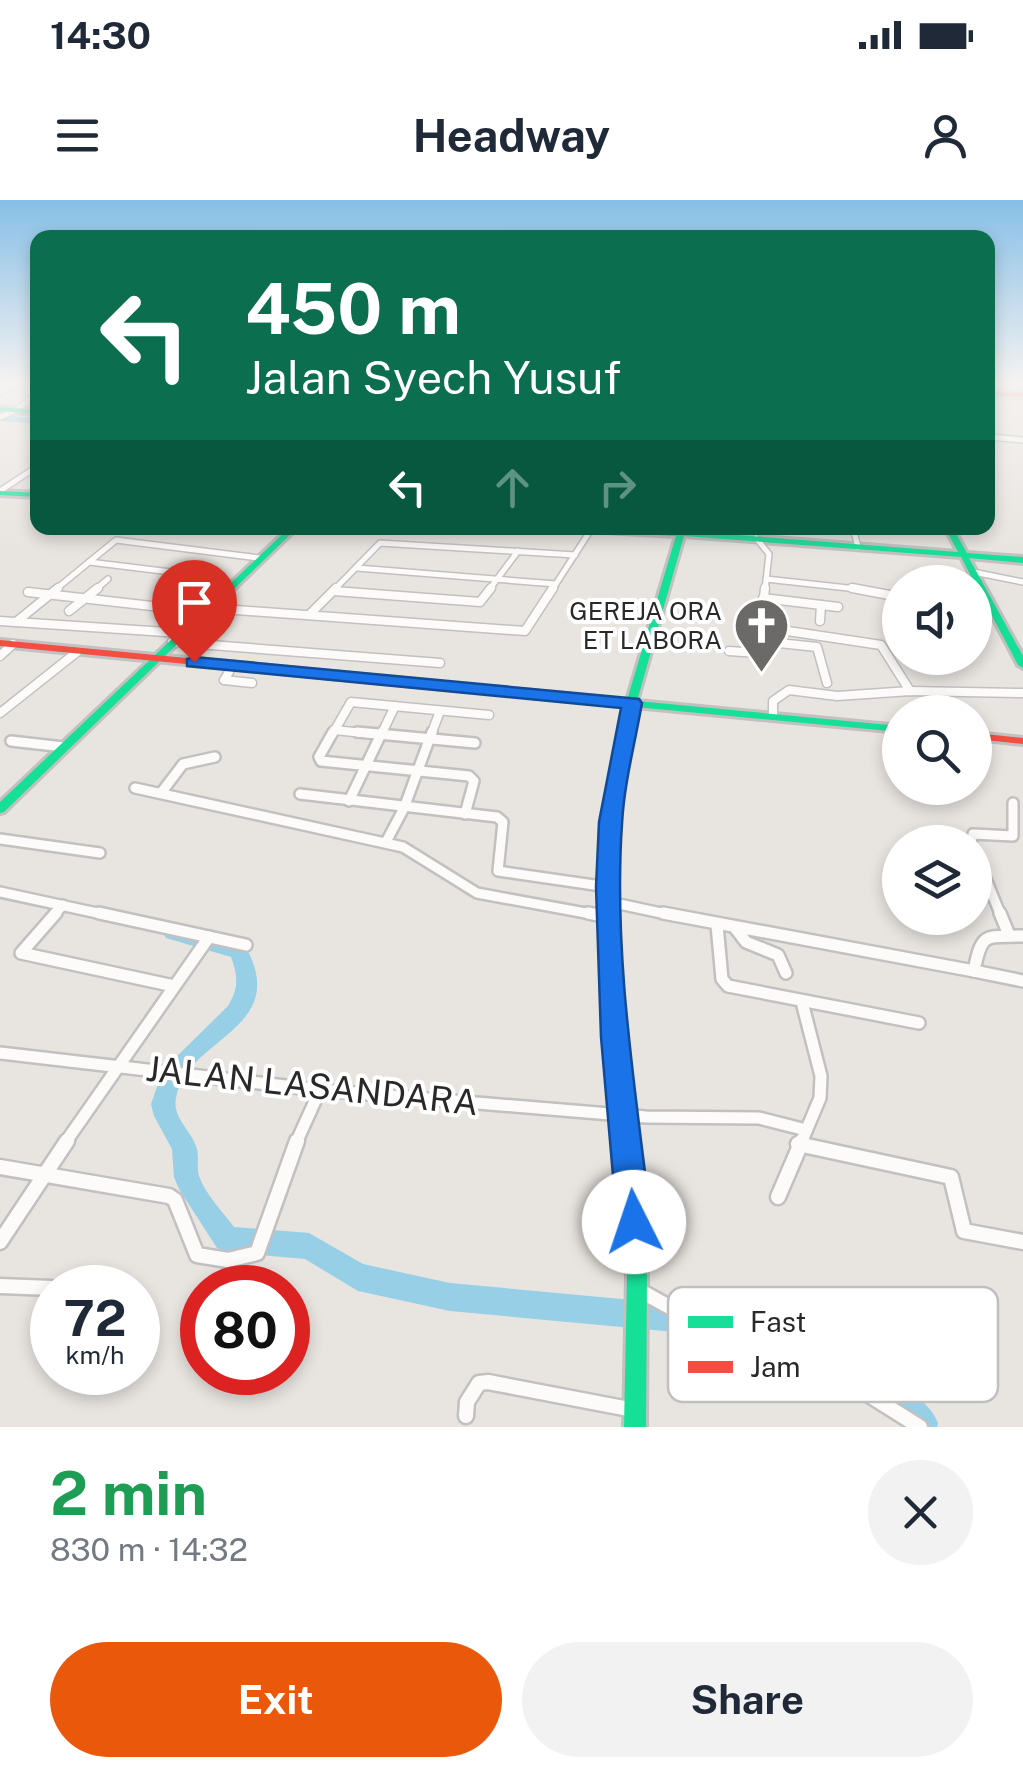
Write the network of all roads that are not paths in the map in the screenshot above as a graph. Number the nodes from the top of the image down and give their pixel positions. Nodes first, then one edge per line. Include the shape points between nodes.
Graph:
1 (30, 469) edge
2 (0, 490) edge
3 (30, 494) edge
4 (285, 535) edge
5 (588, 535) edge
6 (679, 535) edge
7 (728, 535) edge
8 (855, 535) edge
9 (955, 535) edge
10 (756, 538) junction
11 (858, 547) junction
12 (518, 551) junction
13 (575, 555) junction
14 (971, 556) junction
15 (259, 558) junction
16 (1023, 560) edge
17 (89, 562) junction
18 (972, 565) edge
19 (980, 565) edge
20 (357, 568) junction
21 (179, 573) dead end
22 (992, 576) edge
23 (108, 579) dead end
24 (498, 579) junction
25 (766, 580) junction
26 (1023, 582) edge
27 (556, 584) junction
28 (334, 591) junction
29 (28, 592) dead end
30 (882, 594) edge
31 (49, 595) junction
32 (763, 598) junction
33 (85, 599) junction
34 (821, 605) junction
35 (992, 607) edge
36 (838, 608) dead end
37 (207, 610) junction
38 (70, 611) dead end
39 (309, 615) junction
40 (0, 621) edge
41 (820, 621) dead end
42 (16, 622) junction
43 (761, 627) junction
44 (176, 638) junction
45 (760, 641) junction
46 (6, 644) edge
47 (77, 652) junction
48 (729, 652) dead end
49 (0, 656) edge
50 (154, 658) junction
51 (440, 663) dead end
52 (1023, 665) edge
53 (232, 666) junction
54 (252, 683) dead end
55 (827, 683) dead end
56 (910, 692) junction
57 (1023, 693) edge
58 (632, 703) junction
59 (395, 706) junction
60 (440, 711) junction
61 (0, 713) edge
62 (489, 715) dead end
63 (774, 715) junction
64 (882, 727) edge
65 (334, 730) junction
66 (384, 735) junction
67 (992, 738) edge
68 (431, 740) junction
69 (11, 741) dead end
70 (1023, 741) edge
71 (475, 743) dead end
72 (64, 747) junction
73 (215, 757) dead end
74 (368, 766) junction
75 (418, 771) junction
76 (136, 788) dead end
77 (161, 793) junction
78 (300, 794) dead end
79 (350, 801) junction
80 (1013, 803) dead end
81 (404, 808) junction
82 (0, 809) edge
83 (465, 814) junction
84 (992, 835) edge
85 (0, 839) edge
86 (386, 842) junction
87 (100, 853) dead end
88 (608, 887) junction
89 (0, 892) edge
90 (992, 894) edge
91 (610, 902) junction
92 (58, 909) junction
93 (611, 918) junction
94 (717, 926) junction
95 (736, 930) junction
96 (1009, 935) junction
97 (1023, 936) edge
98 (209, 937) junction
99 (246, 945) dead end
100 (974, 971) junction
101 (786, 972) dead end
102 (1023, 980) edge
103 (174, 986) junction
104 (803, 1006) junction
105 (919, 1023) dead end
106 (0, 1053) edge
107 (115, 1067) junction
108 (186, 1076) joint
109 (320, 1090) junction
110 (624, 1115) junction
111 (802, 1137) junction
112 (0, 1167) edge
113 (46, 1175) junction
114 (778, 1197) dead end
115 (0, 1242) edge
116 (1023, 1242) edge
117 (0, 1286) edge
118 (30, 1287) edge
119 (639, 1291) junction
120 (668, 1312) edge
121 (884, 1402) edge
122 (466, 1416) dead end
123 (635, 1418) edge
124 (920, 1425) edge

1 - 2 street
2 - 3 main road
4 - 15 main road
5 - 13 street
6 - 58 main road
7 - 10 main road
8 - 11 street
9 - 14 main road
10 - 11 main road
10 - 25 street via 769,554
11 - 14 main road
12 - 13 street
12 - 20 street via 382,542
12 - 24 street
13 - 27 street
14 - 16 main road
14 - 18 main road
14 - 19 street
15 - 17 street via 113,542
15 - 37 main road
17 - 21 street
17 - 31 street
20 - 24 street
20 - 28 street
22 - 26 street
23 - 33 street
24 - 27 street
24 - 28 street via 477,602
25 - 30 street
25 - 32 street
27 - 39 street via 526,631
28 - 39 street
29 - 31 street
31 - 33 street
31 - 42 street
32 - 34 street
32 - 43 street
33 - 37 street
33 - 38 street
34 - 36 street
34 - 41 street
35 - 52 main road
37 - 39 street
37 - 44 main road
40 - 42 street
42 - 44 street
43 - 45 street
43 - 56 street via 881,644
44 - 50 main road
44 - 51 street
45 - 48 street via 755,654
45 - 55 street via 817,647
46 - 47 main road
46 - 49 street
47 - 50 main road
47 - 61 street
50 - 53 main road
50 - 72 main road
53 - 54 street via 224,680
53 - 58 main road
56 - 57 street
56 - 63 street via 837,696 790,690 773,701
58 - 63 main road
58 - 88 main road via 610,822
59 - 60 street
59 - 65 street via 348,702
59 - 66 street
60 - 62 street
60 - 68 street
63 - 64 main road
65 - 66 street
65 - 74 street via 319,760
66 - 68 street
66 - 74 street
67 - 70 main road
68 - 71 street
68 - 75 street
69 - 72 street
72 - 82 main road
73 - 77 street via 183,764
74 - 75 street
74 - 79 street
75 - 81 street
75 - 83 street via 472,777
76 - 77 street
77 - 86 street
78 - 79 street
79 - 81 street
80 - 84 street via 1012,836
81 - 83 street
81 - 86 street
83 - 88 street via 502,820 498,870
85 - 87 street
86 - 93 street via 418,852 477,893
88 - 91 main road
89 - 92 street
90 - 96 street
91 - 93 main road
91 - 94 street
92 - 98 street
92 - 103 street via 21,953
93 - 110 main road
94 - 95 street
94 - 104 street via 724,984
95 - 100 street
95 - 101 street via 742,940 782,958
96 - 97 street
96 - 100 street via 980,942
98 - 99 street
98 - 103 street
100 - 102 street
103 - 107 street
104 - 105 street via 846,1006
104 - 111 street via 821,1076 820,1098
106 - 107 street, JALAN LASANDARA
107 - 108 street, JALAN LASANDARA
107 - 113 street
108 - 109 street, JALAN LASANDARA
109 - 110 street, JALAN LASANDARA
109 - 113 street via 251,1258 201,1257 169,1196
110 - 111 street, JALAN LASANDARA via 759,1118
110 - 119 main road
111 - 114 street
111 - 116 street, JALAN LASANDARA via 951,1177 964,1231
112 - 113 street
113 - 115 street
117 - 118 street
119 - 120 street
119 - 123 main road
121 - 124 street
122 - 123 street via 472,1390 488,1382

